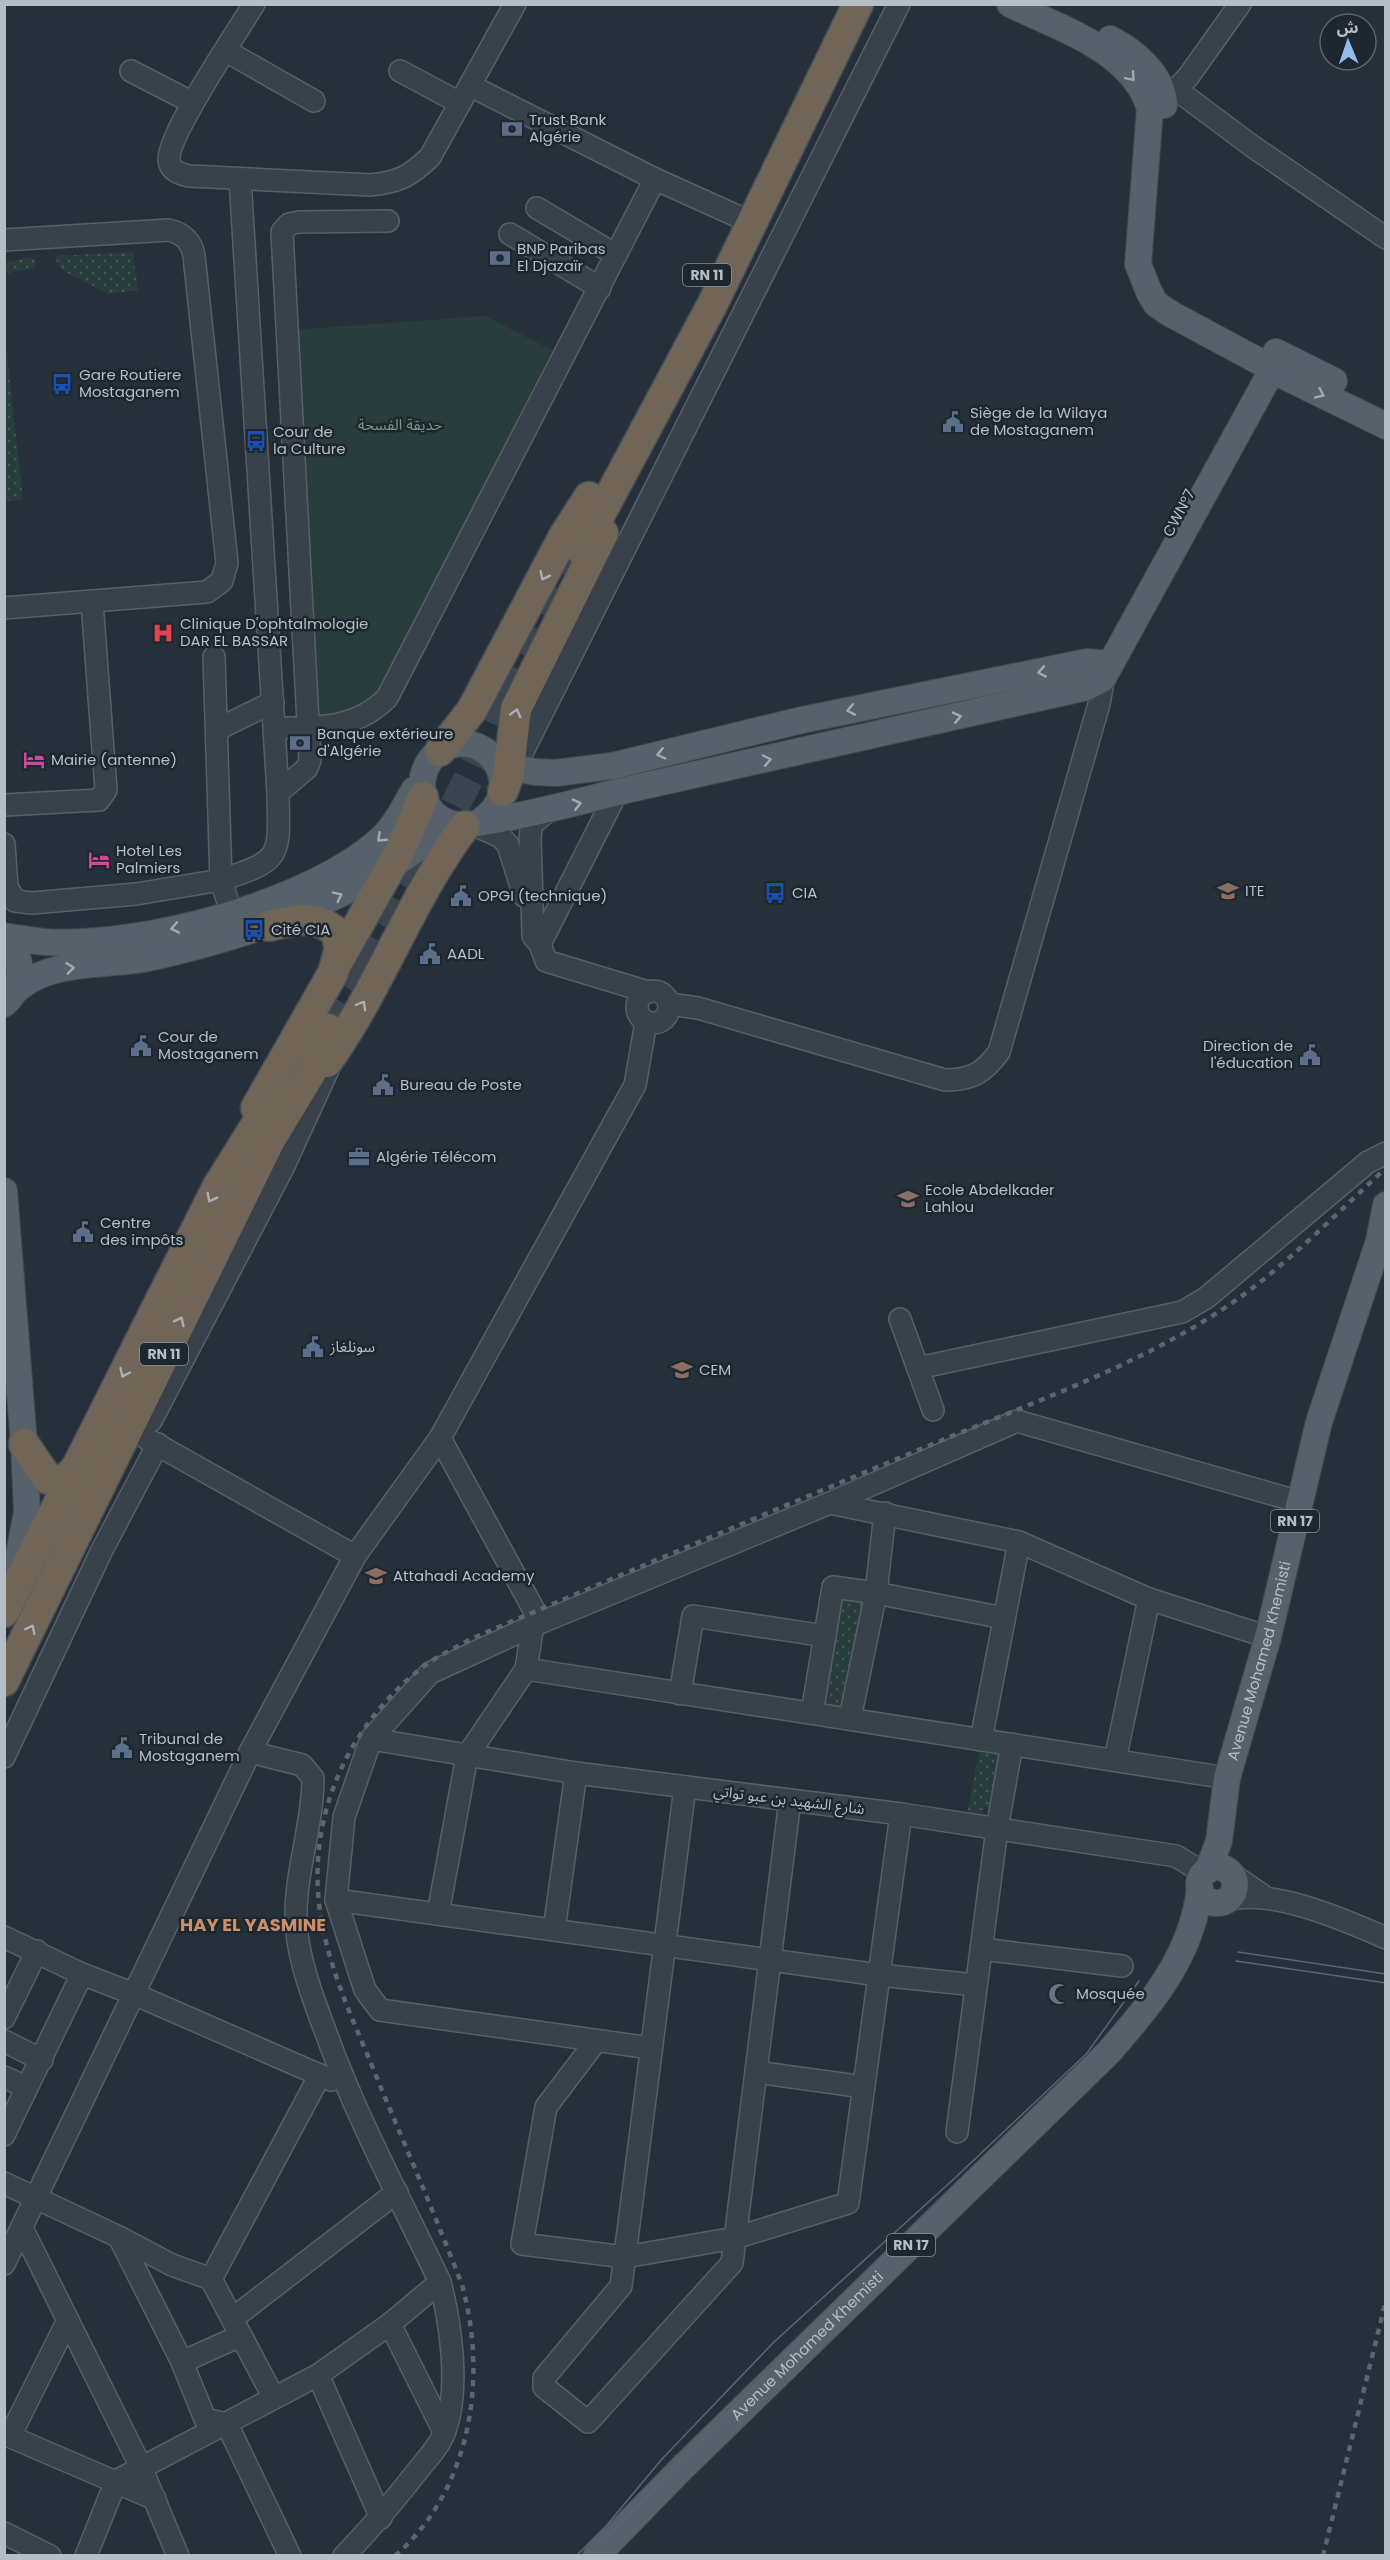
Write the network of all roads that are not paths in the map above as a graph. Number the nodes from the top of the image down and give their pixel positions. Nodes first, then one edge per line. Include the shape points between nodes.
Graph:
1 (254, 4) edge
2 (515, 4) edge
3 (838, 4) edge
4 (858, 4) edge
5 (899, 4) edge
6 (1010, 4) edge
7 (1040, 4) edge
8 (1240, 4) edge
9 (226, 51) junction
10 (131, 71) dead end
11 (400, 71) dead end
12 (465, 95) junction
13 (314, 100) dead end
14 (1164, 100) junction
15 (193, 102) junction
16 (240, 179) junction
17 (655, 179) junction
18 (537, 208) dead end
19 (737, 216) junction
20 (388, 221) dead end
21 (510, 234) dead end
22 (1386, 238) edge
23 (4, 240) edge
24 (616, 255) junction
25 (600, 288) junction
26 (1268, 360) junction
27 (652, 399) junction
28 (1386, 407) edge
29 (1386, 426) edge
30 (578, 548) tunnel mouth
31 (92, 602) junction
32 (4, 608) edge
33 (214, 657) dead end
34 (1094, 669) junction
35 (273, 702) junction
36 (288, 728) dead end
37 (309, 728) junction
38 (218, 729) junction
39 (429, 773) junction
40 (506, 773) junction
41 (617, 792) junction
42 (278, 793) junction
43 (4, 805) edge
44 (548, 811) junction
45 (467, 824) junction
46 (4, 844) edge
47 (391, 866) junction
48 (221, 880) junction
49 (530, 906) junction
50 (232, 915) junction
51 (269, 926) junction
52 (4, 936) edge
53 (540, 944) junction
54 (338, 961) junction
55 (648, 992) junction
56 (11, 997) edge
57 (669, 1004) junction
58 (646, 1022) junction
59 (329, 1033) junction
60 (1386, 1153) edge
61 (230, 1163) junction
62 (4, 1191) edge
63 (1386, 1205) edge
64 (1382, 1242) edge
65 (900, 1319) dead end
66 (918, 1368) junction
67 (933, 1410) dead end
68 (128, 1430) junction
69 (440, 1438) junction
70 (24, 1444) junction
71 (158, 1444) junction
72 (80, 1463) junction
73 (1300, 1502) junction
74 (830, 1503) junction
75 (885, 1512) junction
76 (50, 1520) junction
77 (1019, 1542) junction
78 (355, 1556) junction
79 (64, 1561) junction
80 (876, 1593) junction
81 (1149, 1599) junction
82 (7, 1608) edge
83 (1004, 1618) junction
84 (530, 1627) junction
85 (825, 1636) junction
86 (1268, 1637) junction
87 (526, 1669) junction
88 (4, 1681) edge
89 (680, 1694) junction
90 (813, 1713) junction
91 (850, 1718) junction
92 (371, 1739) junction
93 (981, 1740) junction
94 (1012, 1744) junction
95 (250, 1752) junction
96 (467, 1756) junction
97 (4, 1757) edge
98 (1115, 1760) junction
99 (576, 1773) junction
100 (1227, 1778) junction
101 (685, 1787) junction
102 (790, 1800) junction
103 (901, 1814) junction
104 (997, 1829) junction
105 (1213, 1886) junction
106 (336, 1900) junction
107 (438, 1914) junction
108 (554, 1930) junction
109 (4, 1937) edge
110 (1386, 1938) edge
111 (665, 1945) junction
112 (981, 1949) junction
113 (37, 1951) junction
114 (770, 1960) junction
115 (1122, 1965) dead end
116 (82, 1974) junction
117 (879, 1975) junction
118 (976, 1986) junction
119 (134, 1994) junction
120 (4, 2018) edge
121 (4, 2041) edge
122 (596, 2041) junction
123 (651, 2048) junction
124 (42, 2060) junction
125 (756, 2072) junction
126 (320, 2075) junction
127 (4, 2077) edge
128 (26, 2087) junction
129 (345, 2087) junction
130 (864, 2087) junction
131 (957, 2132) dead end
132 (4, 2135) edge
133 (4, 2183) edge
134 (397, 2192) junction
135 (35, 2200) junction
136 (22, 2228) junction
137 (119, 2236) junction
138 (735, 2238) junction
139 (625, 2257) junction
140 (4, 2264) edge
141 (211, 2279) junction
142 (441, 2282) junction
143 (68, 2319) junction
144 (390, 2324) junction
145 (236, 2327) junction
146 (182, 2361) junction
147 (318, 2375) junction
148 (274, 2398) junction
149 (227, 2424) junction
150 (444, 2432) junction
151 (7, 2435) edge
152 (141, 2467) junction
153 (116, 2481) junction
154 (155, 2499) junction
155 (381, 2518) junction
156 (4, 2533) edge
157 (50, 2556) edge
158 (86, 2556) edge
159 (178, 2556) edge
160 (290, 2556) edge
161 (344, 2556) edge
162 (596, 2556) edge

1 - 9 street
2 - 12 street
3 - 19 highway, RN 11
4 - 27 highway, RN 11 via 712,304
5 - 40 street
6 -> 14 main road via 1100,48 1146,95
7 - 14 main road via 1121,44 1145,64
8 - 14 street
9 - 13 street
9 - 15 street
10 - 15 street
11 - 12 street
12 - 16 street via 430,157 393,183
12 - 17 street
14 - 22 street via 1252,146
14 - 26 main road via 1153,251 1161,282 1182,303
15 - 16 street via 170,148 171,167 189,176
16 - 35 street
17 - 19 street
17 - 24 street
18 - 24 street
19 - 27 highway, RN 11
20 - 37 street via 298,222 289,224 282,232
21 - 25 street
23 - 31 street via 169,230 184,237 193,249 226,572 219,585 207,592
24 - 25 street
25 - 37 street via 387,698 358,720
26 - 28 main road
26 -> 29 main road
26 - 34 main road, CWN°7
27 - 30 highway, RN 11
27 -> 39 highway via 564,536 472,710
40 -> 27 highway via 516,709 601,538
31 - 32 street
31 - 43 street via 106,790 99,800
33 - 38 street
34 -> 40 main road via 802,720 612,766 555,773
41 -> 34 main road
34 - 57 street via 1089,731 999,1052 982,1072 962,1080 945,1080 698,1008
35 - 38 street
35 - 42 street
36 - 37 street
37 - 42 street via 307,768
38 - 48 street
39 - 40 main road via 452,745 478,747 489,753
39 - 45 main road via 438,818
39 - 47 highway via 409,832
39 -> 50 main road via 395,823 366,851 301,888
40 - 45 main road via 499,804 490,815
44 -> 41 main road
41 - 53 street
42 - 48 street via 279,842 271,857 259,868
44 - 45 main road
44 - 49 street via 532,824
45 - 47 main road
45 - 49 street via 501,837 508,845
59 -> 45 highway
46 - 48 street via 7,887 15,901 124,895
51 -> 47 main road via 343,894
47 - 54 highway
48 - 50 street
49 - 53 street via 533,936
50 -> 52 main road via 123,937 45,942
51 - 54 highway via 302,919 327,925 339,939
56 -> 51 main road via 41,973 150,958
52 - 56 main road via 18,955 20,978
53 - 55 street via 546,961
54 - 61 highway via 270,1080
55 - 57 street via 661,994
55 - 58 street via 637,1006
57 - 58 street via 666,1018
58 - 69 street via 635,1085
59 - 61 highway, RN 11
68 -> 59 highway, RN 11 via 270,1140
59 - 68 street via 283,1168 151,1421
60 - 66 street via 1368,1162 1206,1298 1182,1312
61 -> 72 highway, RN 11
62 - 70 main road
63 - 64 main road, Avenue Mohamed Khemisti / RN 17
64 - 73 main road, Avenue Mohamed Khemisti / RN 17 via 1319,1422
65 - 66 street
66 - 67 street
68 - 71 street
68 - 79 highway, RN 11
69 - 78 street
69 - 84 street via 535,1612
70 - 72 highway via 48,1479 68,1478
70 - 76 main road
70 - 82 main road via 27,1512 22,1551
71 - 78 street
71 - 97 street via 101,1552
72 - 76 highway, RN 11
73 - 74 street via 1017,1421
73 - 86 main road, Avenue Mohamed Khemisti / RN 17
74 - 75 street
74 - 84 street
75 - 77 street
75 - 80 street
76 - 79 main road
76 - 82 highway, RN 11
77 - 81 street
77 - 83 street
78 - 95 street
88 -> 79 highway, RN 11
80 - 83 street
80 - 85 street via 832,1587
80 - 91 street
81 - 86 street
81 - 98 street
83 - 93 street
84 - 87 street
84 - 92 street via 430,1673
85 - 89 street via 693,1616
85 - 90 street
86 - 100 main road, Avenue Mohamed Khemisti / RN 17
87 - 89 street
87 - 96 street
89 - 90 street
90 - 91 street
91 - 93 street
92 - 96 street, شارع الشهيد بن عبو تواتي
92 - 106 street via 344,1816
93 - 94 street
94 - 98 street
94 - 104 street
95 - 119 street
95 - 129 street via 302,1765 314,1778 314,1806 296,1896 298,1941 314,2001
96 - 99 street, شارع الشهيد بن عبو تواتي
96 - 107 street
98 - 100 street
99 - 101 street, شارع الشهيد بن عبو تواتي
99 - 108 street
100 - 105 main road, Avenue Mohamed Khemisti / RN 17
101 - 102 street, شارع الشهيد بن عبو تواتي
101 - 111 street
102 - 103 street, شارع الشهيد بن عبو تواتي
102 - 114 street
103 - 104 street, شارع الشهيد بن عبو تواتي
103 - 117 street
104 - 105 street, شارع الشهيد بن عبو تواتي via 1176,1857
104 - 112 street
105 - 110 street via 1321,1913
105 - 162 main road, Avenue Mohamed Khemisti / RN 17 via 1162,1990 1109,2052
106 - 107 street
106 - 122 street via 362,1982 380,2010
107 - 108 street
108 - 111 street
109 - 113 street
111 - 114 street
111 - 123 street
112 - 115 street
112 - 118 street
113 - 116 street
113 - 120 street
114 - 117 street
114 - 125 street
116 - 119 street
116 - 124 street
117 - 118 street
117 - 130 street
118 - 131 street
119 - 126 street
119 - 135 street
121 - 124 street
122 - 123 street
122 - 139 street via 546,2107 522,2244
123 - 139 street
124 - 128 street
125 - 130 street
125 - 138 street
126 - 129 street
126 - 141 street
127 - 128 street
128 - 132 street
129 - 134 street
130 - 138 street via 848,2203
133 - 135 street
134 - 142 street
134 - 145 street
135 - 136 street
135 - 137 street
136 - 140 street
136 - 143 street
137 - 141 street via 172,2265
137 - 146 street
138 - 139 street
138 - 139 street via 732,2263 588,2422 544,2388 544,2378 621,2286
141 - 145 street
142 - 144 street
142 - 150 street via 448,2314 453,2379
143 - 151 street
143 - 152 street
144 - 147 street
144 - 150 street
145 - 146 street
145 - 148 street
146 - 149 street via 205,2419
147 - 148 street
147 - 155 street
148 - 149 street
149 - 152 street
149 - 160 street
150 - 155 street
151 - 153 street
152 - 153 street
152 - 154 street
153 - 154 street
153 - 158 street
154 - 159 street
155 - 161 street
156 - 157 street

